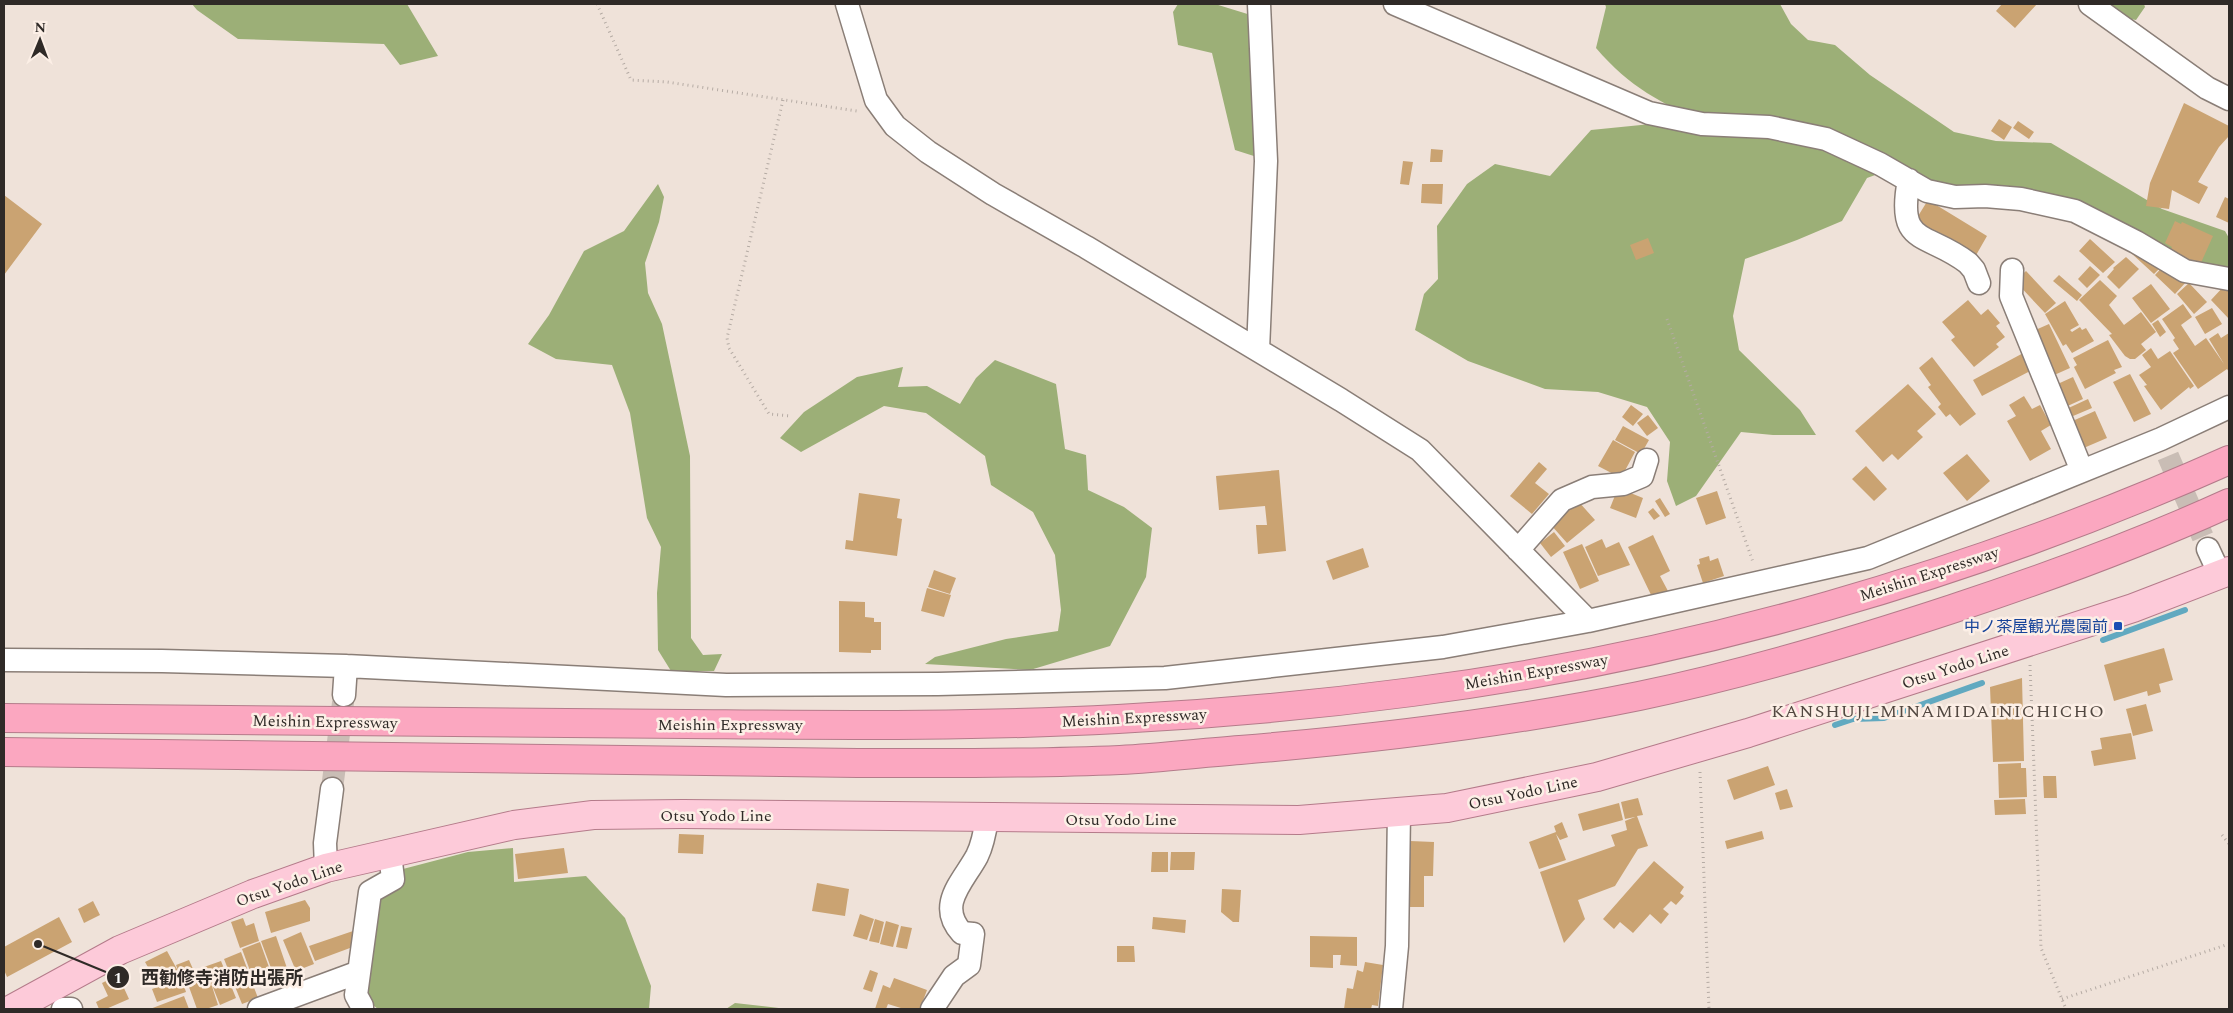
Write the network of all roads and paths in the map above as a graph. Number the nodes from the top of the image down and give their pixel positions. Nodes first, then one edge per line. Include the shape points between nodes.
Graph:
1 (596, 4) edge
2 (847, 4) edge
3 (1259, 4) edge
4 (1395, 4) edge
5 (2090, 4) edge
6 (2229, 99) edge
7 (783, 100) junction
8 (885, 112) junction
9 (1908, 180) junction
10 (2012, 270) dead end
11 (2229, 278) edge
12 (1979, 283) dead end
13 (1667, 319) dead end
14 (1258, 350) junction
15 (2229, 407) edge
16 (791, 416) dead end
17 (1647, 460) dead end
18 (2229, 460) edge
19 (2082, 471) junction
20 (2229, 504) edge
21 (2208, 549) tunnel mouth
22 (1518, 550) junction
23 (2225, 573) edge
24 (1761, 584) junction
25 (1588, 621) junction
26 (2029, 643) junction
27 (4, 660) edge
28 (346, 666) junction
29 (344, 695) tunnel mouth
30 (4, 718) edge
31 (1699, 746) junction
32 (4, 752) edge
33 (332, 789) tunnel mouth
34 (1399, 812) junction
35 (987, 818) junction
36 (2222, 835) dead end
37 (2229, 844) edge
38 (390, 854) junction
39 (326, 868) junction
40 (2229, 944) edge
41 (359, 972) junction
42 (2062, 999) junction
43 (12, 1009) edge
44 (63, 1009) edge
45 (71, 1009) edge
46 (259, 1009) edge
47 (362, 1009) edge
48 (932, 1009) edge
49 (1391, 1009) edge
50 (1709, 1009) edge
51 (2066, 1009) edge

1 - 7 path via 632,80 667,82
2 - 8 street via 876,100
3 - 14 street via 1266,161
4 - 9 street via 1648,113 1702,124 1769,127 1826,140
5 - 6 street via 2207,88
7 - 8 path
7 - 16 path via 727,338 729,348 769,414
8 - 14 street via 895,126 928,152 993,194
9 - 11 street via 1926,191 1955,197 2021,199 2075,212 2185,271
9 - 12 street via 1904,207 1910,229 1968,263
10 - 19 street via 2011,296
13 - 24 path
14 - 22 street via 1420,450
15 - 19 street via 2165,447
17 - 22 street via 1642,476 1623,484 1592,487 1562,500
18 - 30 highway, Meishin Expressway via 2133,502 2004,550 1763,622 1631,654 1531,673 1417,692 1282,708 1116,719 887,725
19 - 24 street via 1868,558
20 - 32 highway via 2020,587 1799,657 1639,696 1425,731 1122,760 998,763
21 - 23 street
22 - 25 street
23 - 26 main road, Otsu Yodo Line
24 - 25 street
25 - 28 street via 1443,647 1165,678 726,685
26 - 31 main road, Otsu Yodo Line
26 - 42 path via 2041,948
27 - 28 street
28 - 29 street
31 - 34 main road, Otsu Yodo Line via 1598,777 1447,808
31 - 50 path
33 - 39 street via 325,843
34 - 35 main road, Otsu Yodo Line via 1299,820
34 - 49 street via 1397,946
35 - 38 main road, Otsu Yodo Line via 593,815 514,825
35 - 48 street via 977,856 953,896 956,926 962,933 973,934 969,965 954,976
36 - 37 path
38 - 39 main road, Otsu Yodo Line
38 - 41 street via 393,879 370,892
39 - 43 main road, Otsu Yodo Line via 253,894 120,950
40 - 42 path
41 - 46 street
41 - 47 street via 356,995
42 - 51 path
44 - 45 street

